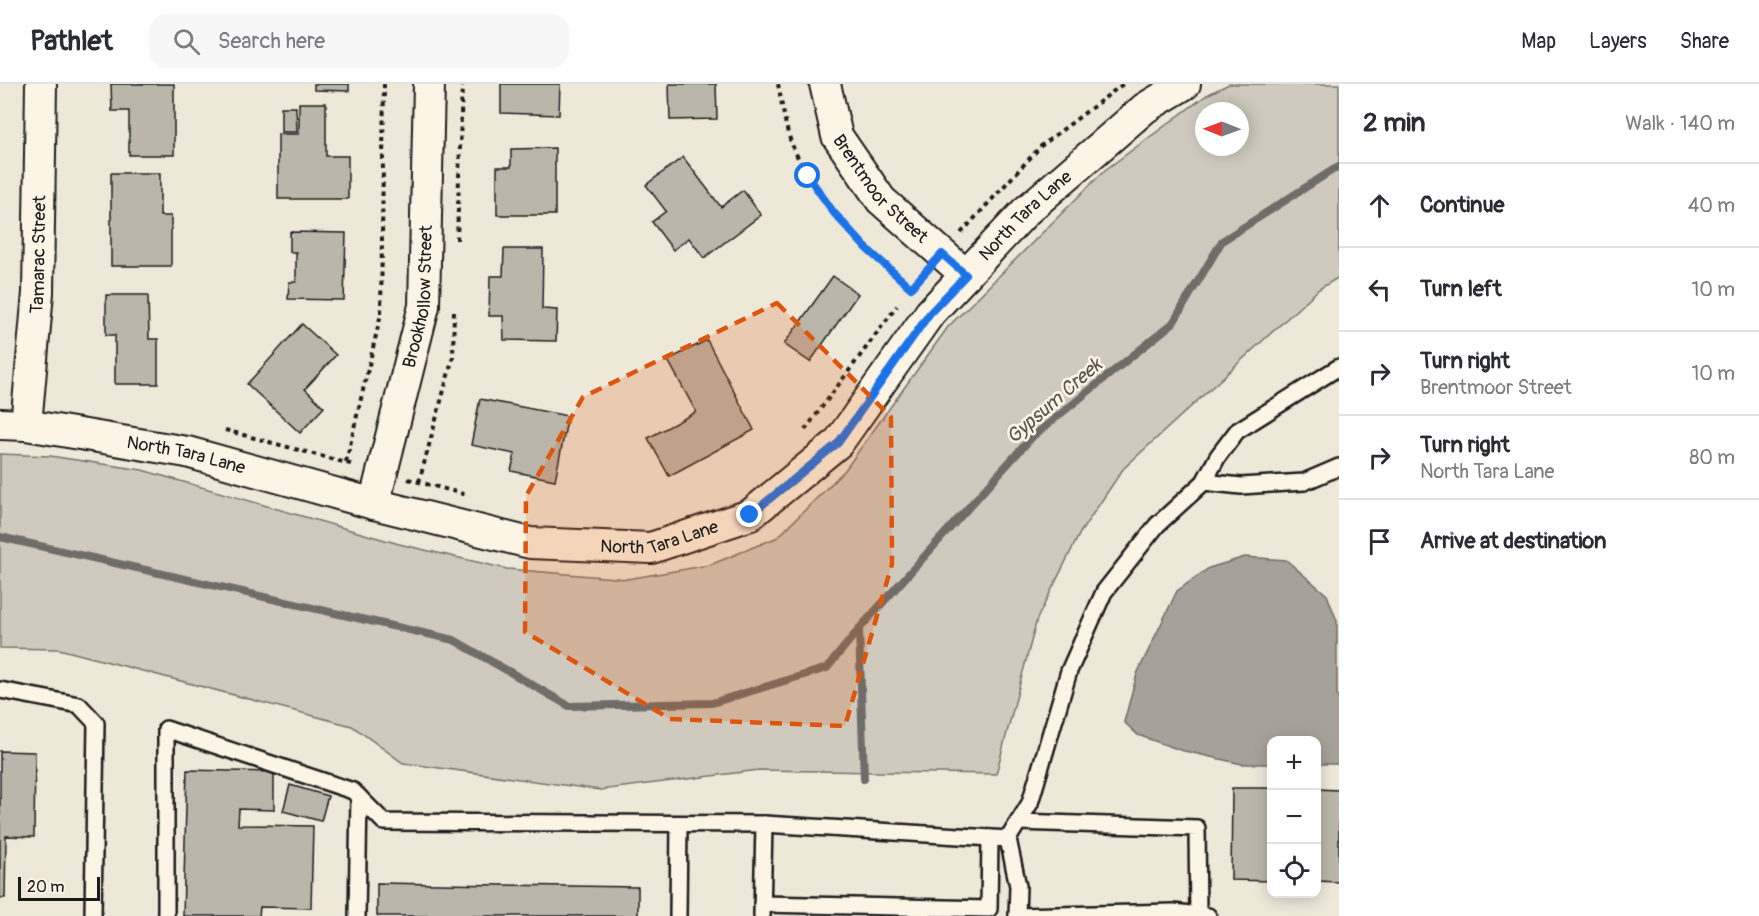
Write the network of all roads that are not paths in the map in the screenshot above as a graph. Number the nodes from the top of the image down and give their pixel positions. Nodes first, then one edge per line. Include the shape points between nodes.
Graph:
1 (41, 84) edge
2 (429, 84) edge
3 (825, 84) edge
4 (1185, 84) edge
5 (966, 275) junction
6 (1339, 367) edge
7 (13, 425) edge
8 (1339, 467) edge
9 (1204, 482) junction
10 (374, 504) junction
11 (0, 690) edge
12 (358, 797) junction
13 (1018, 822) junction
14 (679, 824) junction
15 (764, 824) junction
16 (990, 838) junction
17 (1008, 839) junction
18 (762, 910) edge
19 (1203, 915) edge
20 (93, 916) edge
21 (166, 916) edge
22 (357, 916) edge
23 (678, 916) edge
24 (1017, 916) edge

1 - 7 street, Tamarac Street via 38,293
2 - 10 street, Brookhollow Street via 424,306
3 - 5 street, Brentmoor Street via 837,136 881,200
4 - 5 street, North Tara Lane via 1145,108 1035,204
5 - 10 street, North Tara Lane via 930,313 838,443 750,515 651,548 531,543
6 - 9 lane via 1237,431
7 - 10 street, North Tara Lane via 187,452
8 - 9 lane via 1304,482 1241,486
9 - 13 lane via 1157,525 1104,592 1069,671 1030,803
11 - 20 lane via 79,705 96,723
12 - 14 lane via 384,822
12 - 21 lane via 353,792 166,729
12 - 22 lane
13 - 17 lane
13 - 19 lane via 1197,828
14 - 15 lane
14 - 23 lane
15 - 16 lane
15 - 18 lane
16 - 17 lane
16 - 18 lane via 989,909
17 - 24 lane via 1018,886
19 - 24 lane via 1173,912

